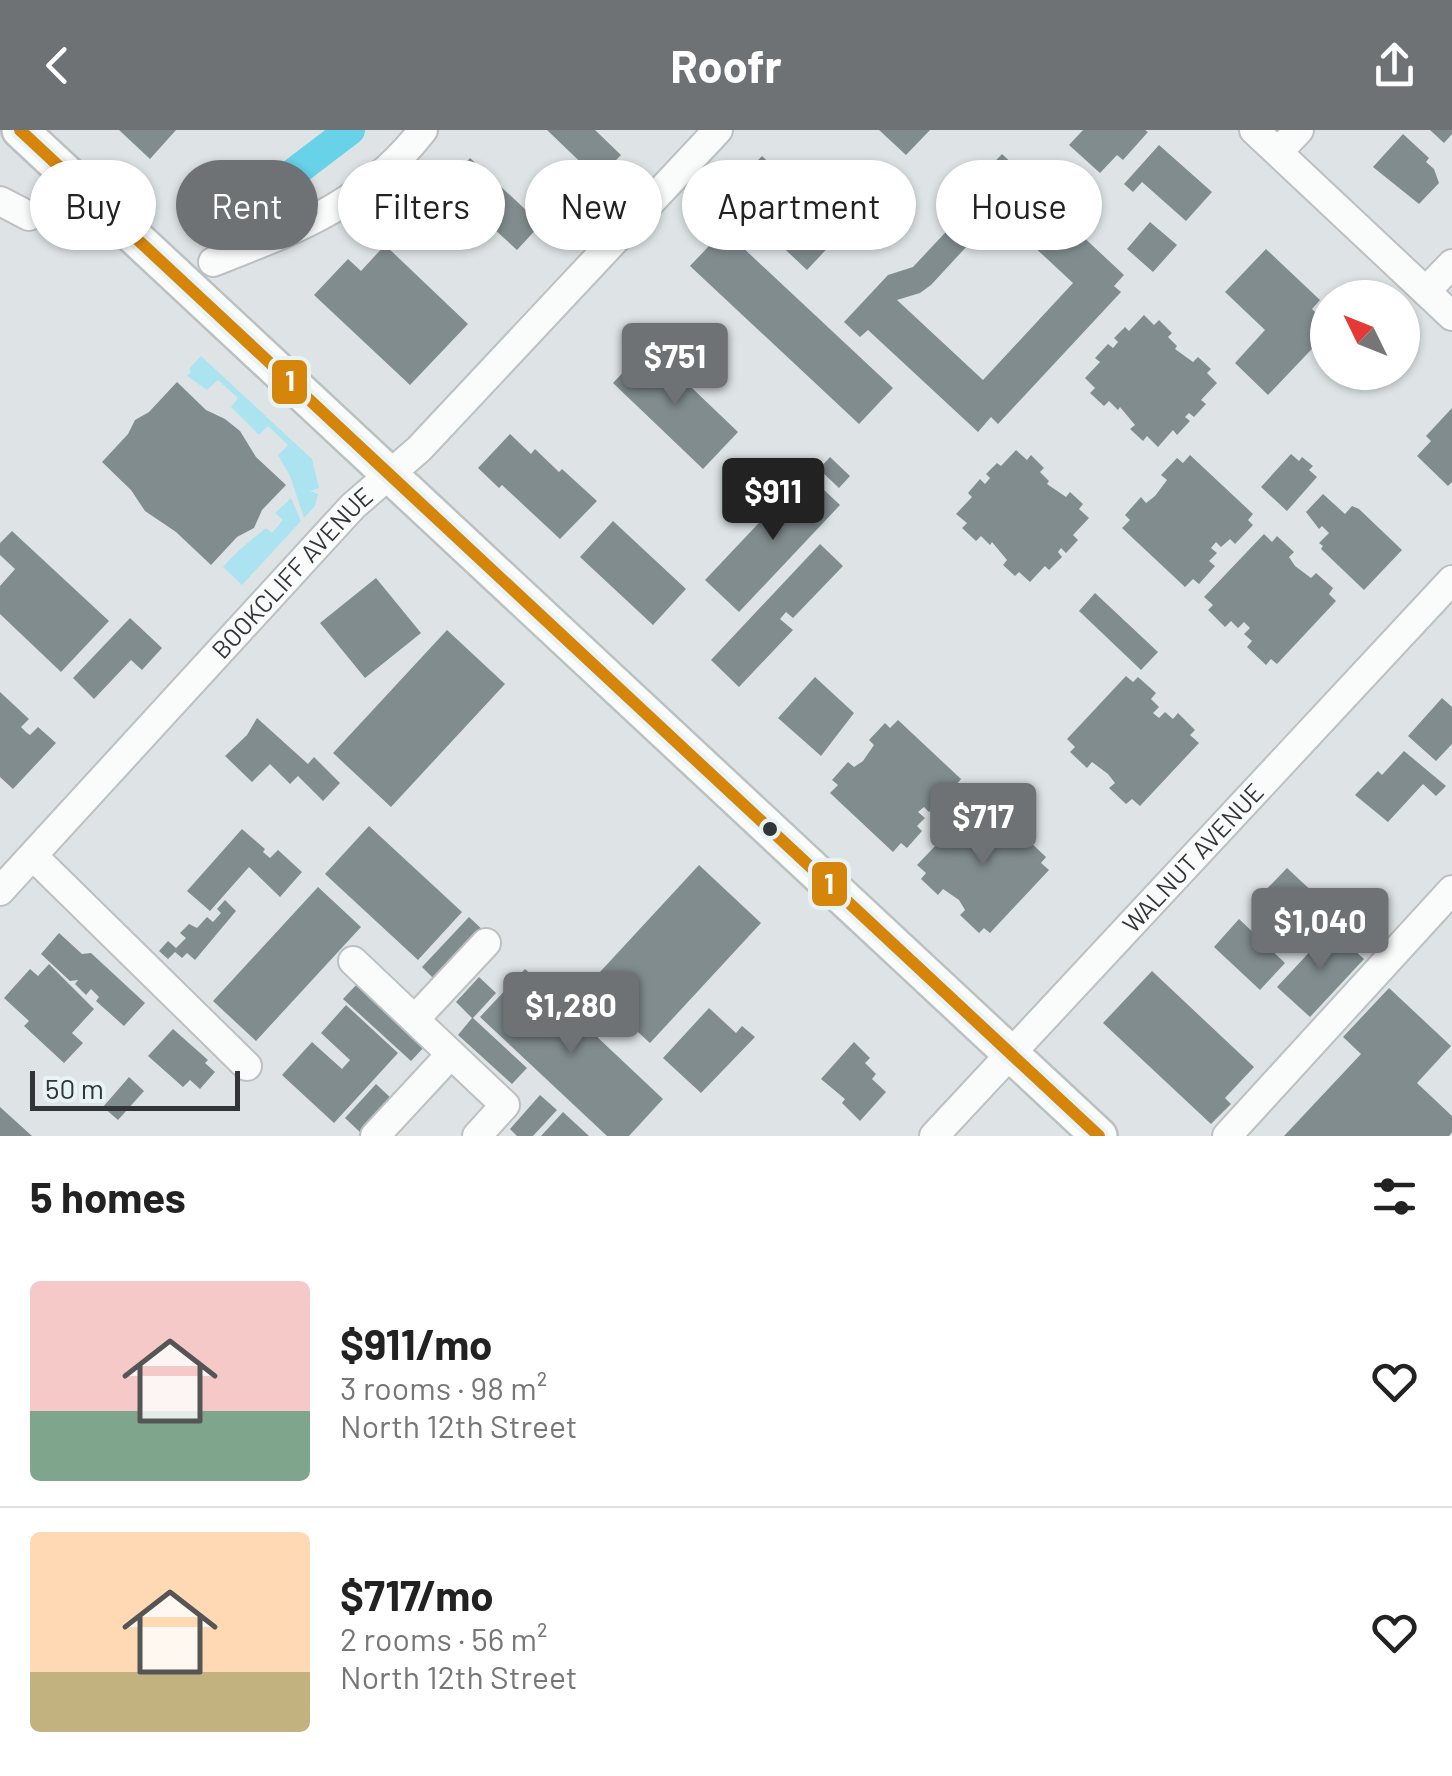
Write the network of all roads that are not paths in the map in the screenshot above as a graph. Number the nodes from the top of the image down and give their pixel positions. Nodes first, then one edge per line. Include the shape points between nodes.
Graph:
1 (20, 130) edge
2 (423, 130) edge
3 (718, 130) edge
4 (1254, 130) edge
5 (1299, 130) edge
6 (1278, 152) junction
7 (0, 201) edge
8 (29, 216) dead end
9 (213, 262) dead end
10 (1452, 264) edge
11 (1426, 292) junction
12 (1452, 316) edge
13 (389, 475) junction
14 (1452, 580) edge
15 (33, 856) junction
16 (1452, 890) edge
17 (0, 891) edge
18 (486, 943) dead end
19 (353, 960) dead end
20 (415, 1019) junction
21 (451, 1054) junction
22 (1011, 1054) junction
23 (247, 1066) dead end
24 (374, 1136) edge
25 (477, 1136) edge
26 (934, 1136) edge
27 (1099, 1136) edge
28 (1227, 1136) edge

1 - 13 main road
2 - 9 street via 366,190
3 - 13 street, BOOKCLIFF AVENUE
4 - 6 street
5 - 6 street
6 - 11 street
7 - 8 street
10 - 11 street
11 - 12 street
13 - 15 street, BOOKCLIFF AVENUE via 264,601
13 - 22 main road
14 - 22 street, WALNUT AVENUE
15 - 17 street, BOOKCLIFF AVENUE
15 - 23 street
16 - 28 street
18 - 20 street
19 - 20 street
20 - 21 street
21 - 24 street
21 - 25 street via 505,1106
22 - 26 street, WALNUT AVENUE
22 - 27 main road

